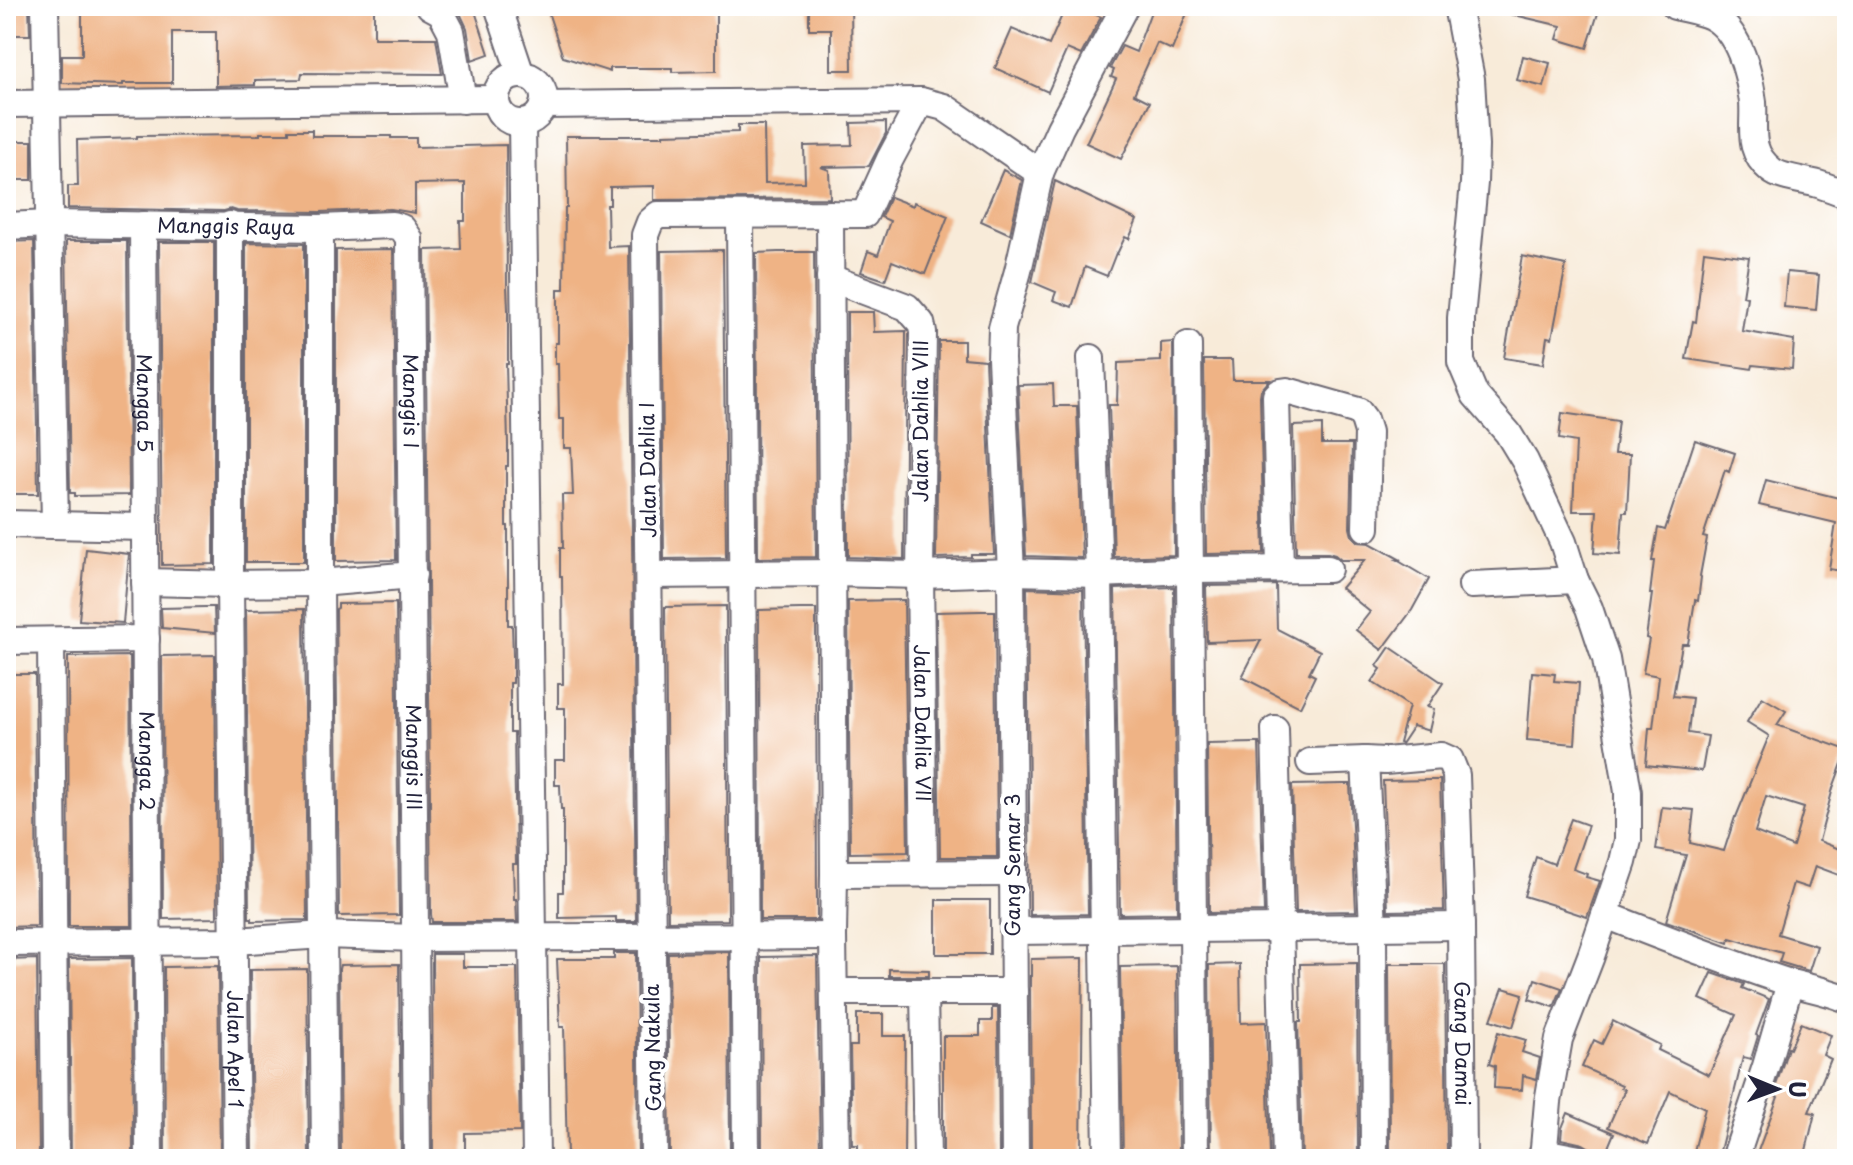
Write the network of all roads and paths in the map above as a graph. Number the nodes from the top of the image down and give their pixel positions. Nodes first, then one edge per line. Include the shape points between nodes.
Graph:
1 (45, 6) edge
2 (430, 6) edge
3 (498, 6) edge
4 (1125, 6) edge
5 (1457, 6) edge
6 (1675, 6) edge
7 (521, 75) junction
8 (496, 99) junction
9 (463, 100) junction
10 (921, 101) junction
11 (6, 104) edge
12 (47, 104) junction
13 (543, 105) junction
14 (522, 123) junction
15 (1040, 173) junction
16 (1847, 194) edge
17 (830, 214) junction
18 (740, 215) junction
19 (50, 224) junction
20 (143, 225) junction
21 (230, 225) junction
22 (6, 226) edge
23 (320, 228) junction
24 (402, 228) joint
25 (830, 278) junction
26 (1188, 345) dead end
27 (1091, 358) dead end
28 (6, 524) edge
29 (55, 524) junction
30 (145, 527) junction
31 (1366, 528) dead end
32 (1280, 569) junction
33 (1328, 569) dead end
34 (1190, 570) junction
35 (1011, 572) junction
36 (832, 573) junction
37 (742, 574) junction
38 (1099, 574) junction
39 (413, 575) junction
40 (649, 575) junction
41 (920, 575) junction
42 (1575, 580) junction
43 (145, 582) junction
44 (320, 583) junction
45 (230, 584) junction
46 (1472, 585) dead end
47 (146, 639) junction
48 (6, 641) edge
49 (51, 641) junction
50 (1275, 729) dead end
51 (1365, 760) junction
52 (1310, 762) dead end
53 (924, 873) junction
54 (1013, 873) junction
55 (834, 874) junction
56 (1606, 915) junction
57 (1461, 926) junction
58 (1373, 927) junction
59 (1193, 929) junction
60 (1280, 929) junction
61 (1105, 930) junction
62 (1014, 931) junction
63 (324, 935) junction
64 (651, 936) junction
65 (833, 936) junction
66 (744, 937) junction
67 (416, 938) junction
68 (534, 938) junction
69 (147, 941) junction
70 (234, 941) junction
71 (54, 942) junction
72 (6, 943) edge
73 (1790, 983) junction
74 (835, 992) junction
75 (924, 992) junction
76 (1014, 992) junction
77 (1847, 999) edge
78 (1543, 1156) edge
79 (55, 1159) edge
80 (149, 1159) edge
81 (236, 1159) edge
82 (325, 1159) edge
83 (417, 1159) edge
84 (536, 1159) edge
85 (654, 1159) edge
86 (746, 1159) edge
87 (836, 1159) edge
88 (927, 1159) edge
89 (1015, 1159) edge
90 (1107, 1159) edge
91 (1195, 1159) edge
92 (1286, 1159) edge
93 (1374, 1159) edge
94 (1463, 1159) edge
95 (1579, 1159) edge
96 (1735, 1159) edge

1 - 12 street
2 - 9 street via 441,12 451,31
3 - 7 street
4 - 15 street, Gang Semar 3
5 - 42 street via 1471,79 1475,146 1461,362 1475,395 1525,461
6 - 16 street via 1711,17 1731,33 1750,85 1758,156 1773,173
7 - 8 street via 500,85
7 - 13 street via 539,84
8 - 9 street
8 - 14 street via 500,112
9 - 12 street
10 - 13 street
10 - 15 street via 944,107
10 - 17 street, Jalan Dahlia I via 865,214
11 - 12 street
12 - 19 street
13 - 14 street via 536,117
14 - 68 street
15 - 35 street, Gang Semar 3 via 1000,343
17 - 18 street, Jalan Dahlia I
17 - 25 street
18 - 37 street
18 - 40 street, Jalan Dahlia I via 658,215 645,235
19 - 20 street, Manggis Raya
19 - 22 street, Manggis Raya
19 - 29 street
20 - 21 street, Manggis Raya
20 - 30 street, Mangga 5
21 - 23 street, Manggis Raya
21 - 45 street, Jalan Apel 1
23 - 24 street, Manggis Raya
23 - 44 street
24 - 39 street, Manggis I via 409,238
25 - 36 street
25 - 41 street, Jalan Dahlia VIII via 907,307 921,323
26 - 34 street
27 - 38 street
28 - 29 street
29 - 30 street
30 - 43 street, Mangga 5
31 - 32 street via 1364,419 1358,411 1280,392
32 - 33 street
32 - 34 street
34 - 38 street
34 - 59 street
35 - 38 street
35 - 41 street
35 - 54 street, Gang Semar 3
36 - 37 street
36 - 41 street
36 - 55 street
37 - 40 street
37 - 66 street
38 - 61 street
39 - 44 street
39 - 67 street, Manggis III
40 - 64 street, Jalan Dahlia I
41 - 53 street, Jalan Dahlia VII
42 - 46 street
42 - 56 street via 1603,646 1628,792 1628,840
43 - 45 street
43 - 47 street, Mangga 2
44 - 45 street
44 - 63 street
45 - 70 street, Jalan Apel 1
47 - 49 street
47 - 69 street, Mangga 2
48 - 49 street
49 - 71 street
50 - 60 street
51 - 52 street
51 - 57 street, Gang Damai via 1450,760 1456,775
51 - 58 street
53 - 54 street
53 - 55 street
54 - 62 street, Gang Semar 3
55 - 65 street
56 - 73 street
56 - 78 street via 1559,1039
57 - 58 street
57 - 94 street, Gang Damai
58 - 60 street
58 - 93 street
59 - 60 street
59 - 61 street
59 - 91 street
60 - 92 street
61 - 62 street
61 - 90 street
62 - 76 street, Gang Semar 3
63 - 67 street
63 - 70 street
63 - 82 street
64 - 66 street
64 - 68 street
64 - 85 street, Gang Nakula
65 - 66 street
65 - 74 street
66 - 86 street
67 - 68 street
67 - 83 street, Manggis III
68 - 84 street
69 - 70 street
69 - 71 street
69 - 80 street, Mangga 2
70 - 81 street, Jalan Apel 1
71 - 72 street
71 - 79 street
73 - 77 street
73 - 96 street
74 - 75 street
74 - 87 street
75 - 76 street
75 - 88 street
76 - 89 street, Gang Semar 3
78 - 95 street

